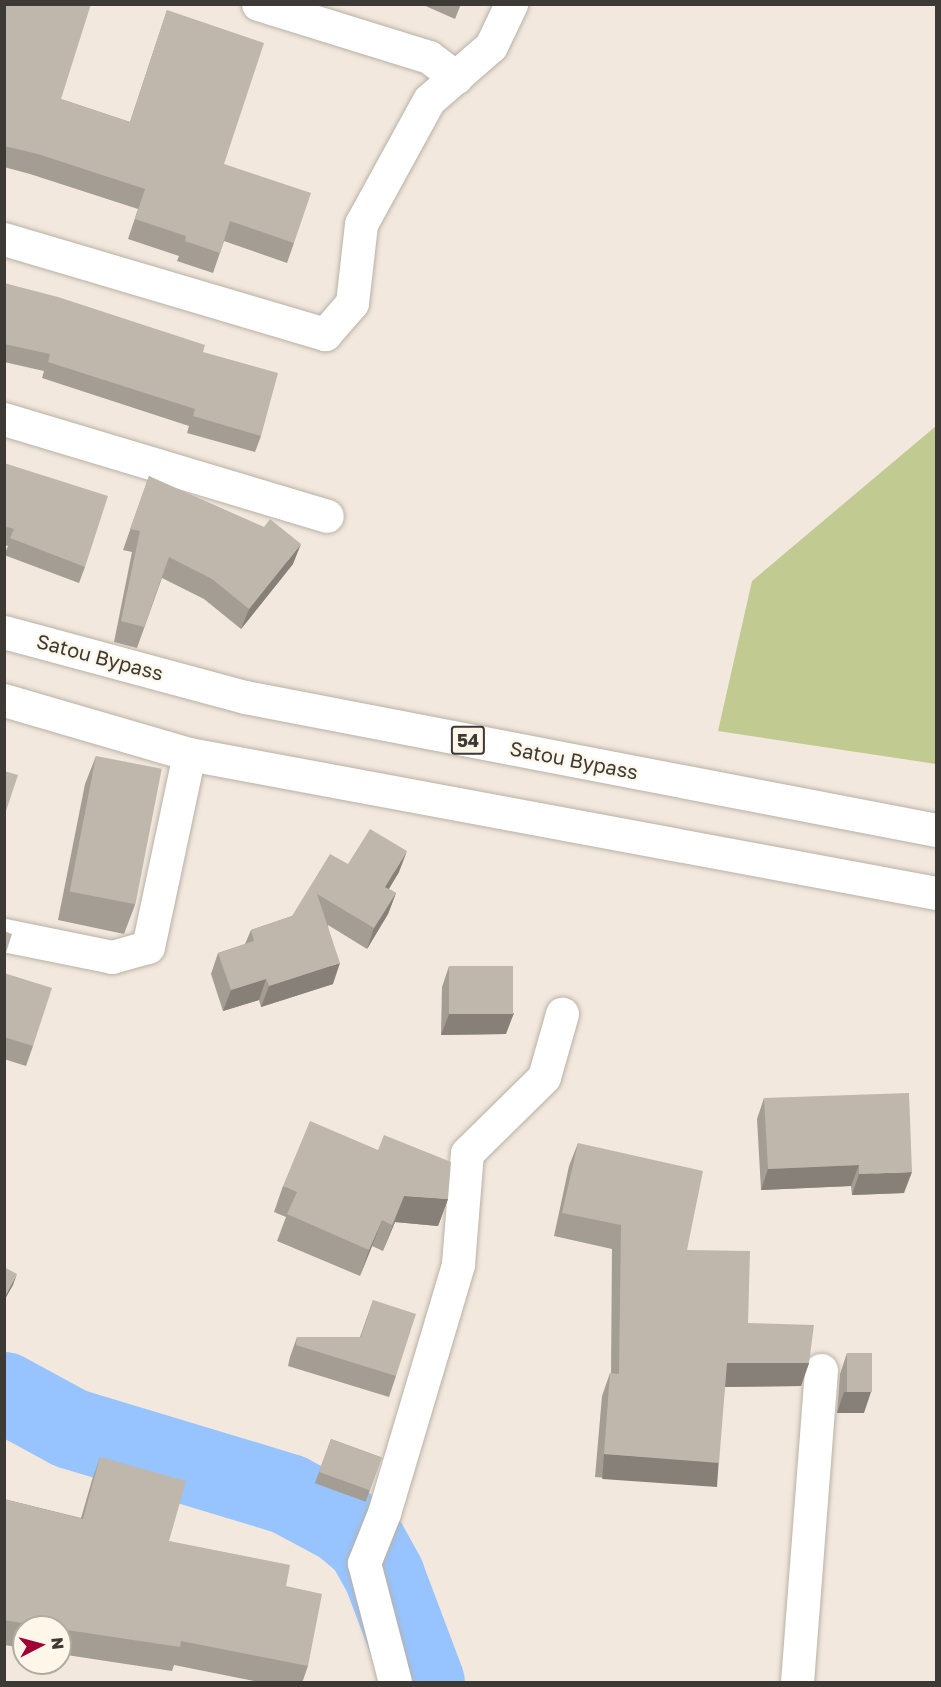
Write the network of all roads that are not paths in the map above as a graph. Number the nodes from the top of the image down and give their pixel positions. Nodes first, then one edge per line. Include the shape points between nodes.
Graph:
1 (258, 4) edge
2 (511, 4) edge
3 (456, 77) junction
4 (4, 239) edge
5 (4, 419) edge
6 (327, 516) dead end
7 (4, 632) edge
8 (4, 700) edge
9 (189, 754) junction
10 (936, 830) edge
11 (936, 893) edge
12 (4, 935) edge
13 (562, 1014) dead end
14 (821, 1370) dead end
15 (395, 1683) edge
16 (797, 1683) edge

1 - 3 main road via 429,57
2 - 3 main road via 491,46
3 - 4 main road via 429,100 361,224 352,303 325,334
5 - 6 main road
7 - 10 main road, Satou Bypass / 54 via 245,697
8 - 9 main road
9 - 11 main road
9 - 12 main road via 148,947 112,957
13 - 15 main road via 544,1077 467,1153 458,1264 364,1563
14 - 16 main road

